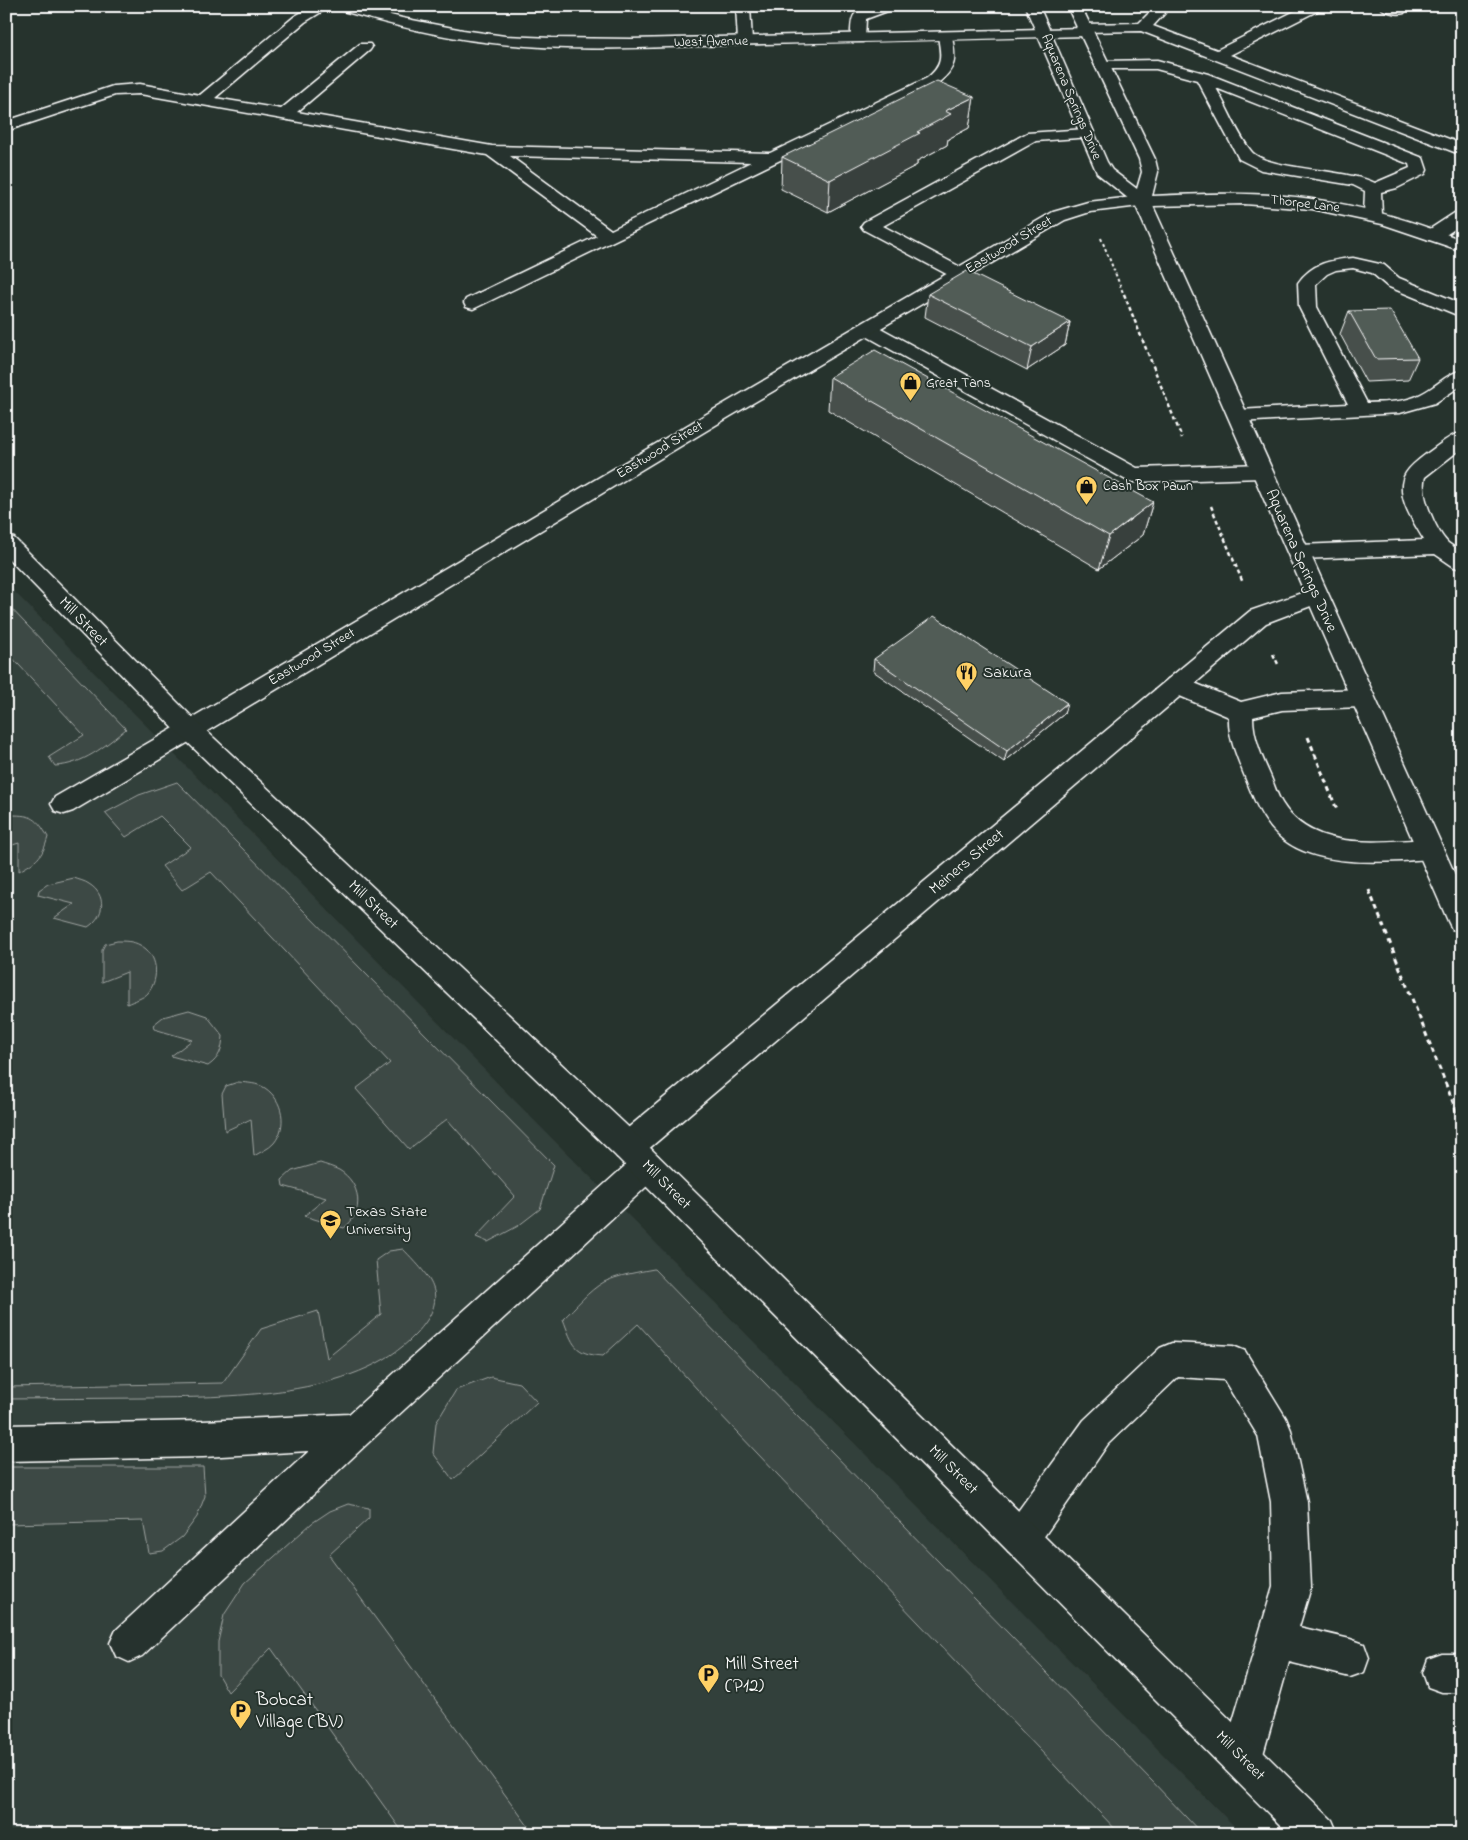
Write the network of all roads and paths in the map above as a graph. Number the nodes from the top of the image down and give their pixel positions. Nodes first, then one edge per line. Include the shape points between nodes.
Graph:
1 (324, 6) edge
2 (341, 6) edge
3 (743, 6) edge
4 (1032, 6) edge
5 (1074, 6) edge
6 (1154, 6) edge
7 (1316, 6) edge
8 (883, 7) edge
9 (1143, 27) junction
10 (1084, 30) junction
11 (1044, 34) junction
12 (944, 36) junction
13 (858, 39) junction
14 (744, 41) junction
15 (365, 48) dead end
16 (1219, 55) junction
17 (1102, 65) junction
18 (1203, 77) junction
19 (202, 100) junction
20 (284, 115) junction
21 (6, 126) edge
22 (1086, 134) junction
23 (1462, 150) edge
24 (492, 151) junction
25 (774, 158) junction
26 (1373, 189) junction
27 (1142, 201) junction
28 (1373, 215) junction
29 (1462, 216) edge
30 (1433, 234) junction
31 (610, 237) junction
32 (1462, 246) edge
33 (1378, 269) junction
34 (960, 274) junction
35 (1462, 298) edge
36 (473, 303) dead end
37 (1462, 311) edge
38 (868, 329) junction
39 (1462, 376) edge
40 (1361, 410) junction
41 (1239, 416) junction
42 (1462, 438) edge
43 (1262, 471) junction
44 (6, 543) edge
45 (1439, 548) junction
46 (1299, 552) junction
47 (1462, 562) edge
48 (1316, 596) junction
49 (1177, 685) junction
50 (1362, 698) junction
51 (1241, 712) junction
52 (190, 730) junction
53 (64, 804) dead end
54 (1430, 849) junction
55 (1462, 921) edge
56 (638, 1157) junction
57 (356, 1431) junction
58 (6, 1443) edge
59 (1021, 1538) junction
60 (1276, 1640) junction
61 (129, 1643) dead end
62 (1350, 1658) dead end
63 (1242, 1758) junction
64 (1318, 1834) edge

1 - 19 street via 300,19
2 - 14 street, West Avenue via 440,31 504,40
3 - 14 street
4 - 11 street, Aquarena Springs Drive
5 - 10 street
6 - 9 street via 1158,13
7 - 16 street
8 - 13 street via 859,17
9 - 10 street, West Avenue
9 - 16 street
10 - 11 street, West Avenue
10 - 17 street
11 - 12 street, West Avenue
11 - 22 street, Aquarena Springs Drive
12 - 13 street, West Avenue
12 - 25 street via 949,59 944,71 932,81
13 - 14 street, West Avenue
15 - 20 street
16 - 23 street
17 - 18 street via 1156,64
17 - 27 street via 1147,159 1150,172
18 - 26 street via 1244,156 1262,165 1358,181
18 - 26 street via 1417,161 1419,170
19 - 20 street
19 - 21 street via 140,89 113,91
20 - 24 street
22 - 27 street, Aquarena Springs Drive via 1105,173
22 - 34 street via 1033,136 870,226
24 - 25 street
24 - 31 street
25 - 31 street
26 - 28 street
27 - 28 street, Thorpe Lane via 1259,198 1321,204
27 - 34 street, Eastwood Street via 1088,206 1059,216
27 - 41 street, Aquarena Springs Drive
28 - 30 street, Thorpe Lane
29 - 30 street
30 - 32 street, Thorpe Lane
31 - 36 street
33 - 35 street via 1402,273
33 - 37 street via 1393,282
33 - 40 street via 1353,263 1332,265 1307,283 1308,307
34 - 38 street, Eastwood Street
38 - 43 street via 1133,476
38 - 52 street, Eastwood Street
39 - 40 street via 1428,399 1400,407
40 - 41 street
41 - 43 street, Aquarena Springs Drive
42 - 45 street via 1415,475 1412,492
43 - 46 street, Aquarena Springs Drive
44 - 52 street, Mill Street
45 - 46 street
45 - 47 street
46 - 48 street, Aquarena Springs Drive
48 - 49 street, Meiners Street via 1258,618
48 - 50 street, Aquarena Springs Drive
49 - 51 street
49 - 56 street, Meiners Street
50 - 51 street via 1267,702
50 - 54 street, Aquarena Springs Drive
51 - 54 street via 1243,736 1264,792 1274,813 1294,832 1336,850
52 - 53 street, Eastwood Street
52 - 56 street, Mill Street
54 - 55 street, Aquarena Springs Drive
56 - 57 street, Meiners Street
56 - 59 street, Mill Street
57 - 58 street via 203,1439
57 - 61 street, Meiners Street
59 - 60 street via 1096,1432 1172,1360 1233,1363 1274,1430 1289,1502 1292,1587
59 - 63 street, Mill Street
60 - 62 street
60 - 63 street
63 - 64 street, Mill Street

